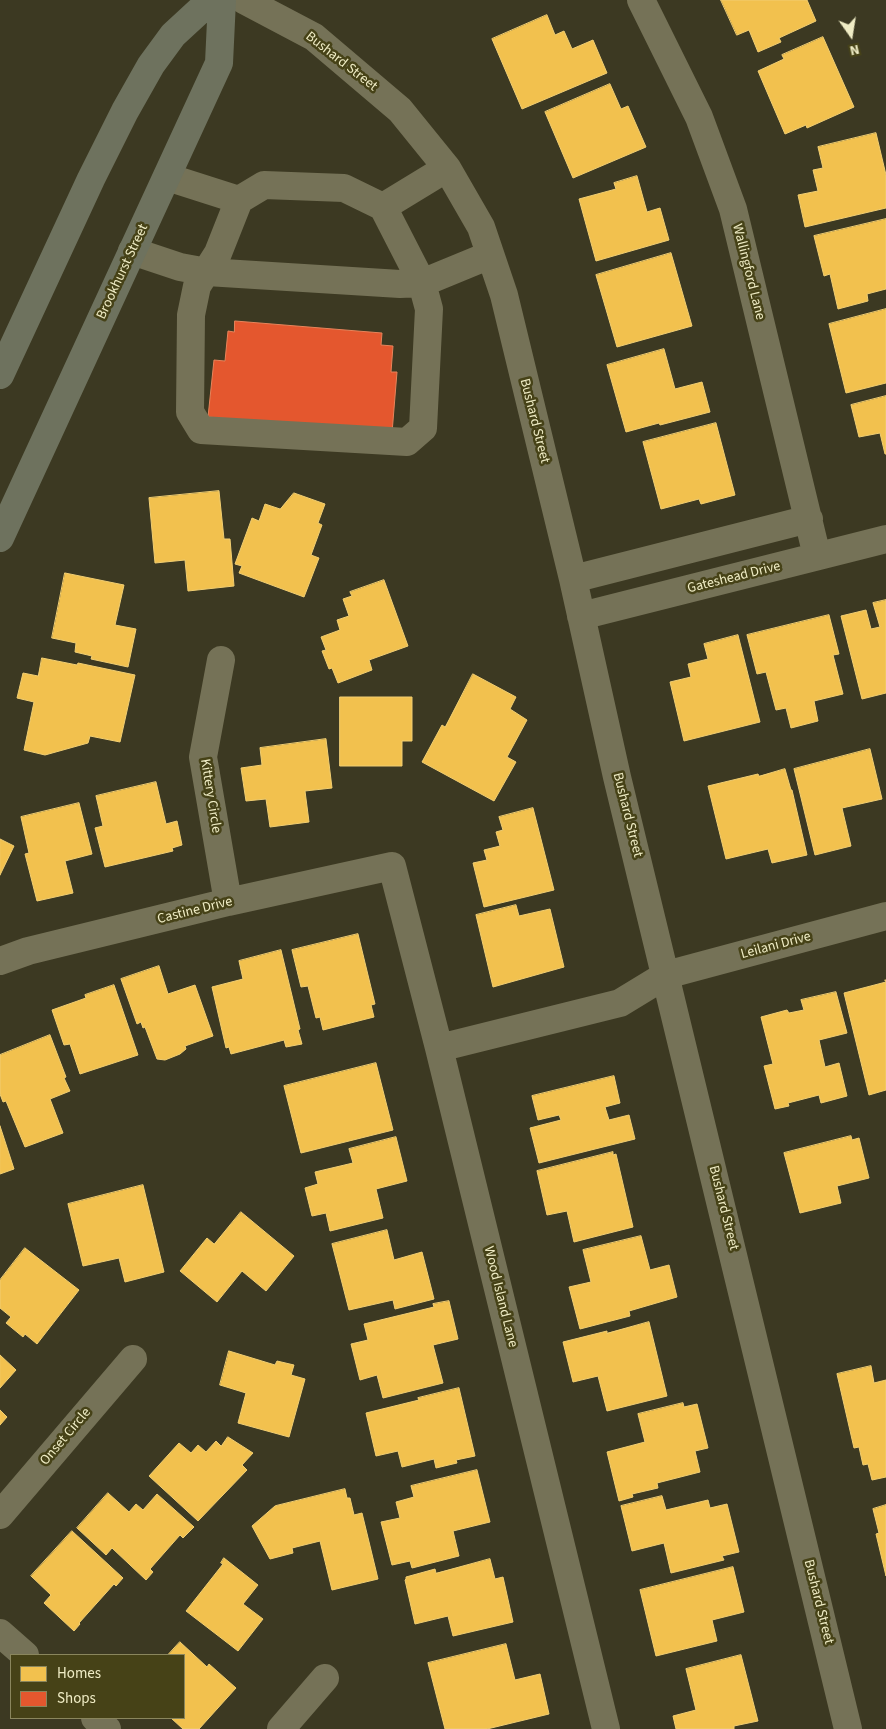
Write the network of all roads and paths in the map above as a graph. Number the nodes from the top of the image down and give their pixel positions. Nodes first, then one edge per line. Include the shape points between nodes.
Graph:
1 (211, 0) edge
2 (222, 0) edge
3 (244, 0) edge
4 (641, 0) edge
5 (447, 168) junction
6 (167, 177) junction
7 (240, 200) junction
8 (382, 207) junction
9 (132, 252) junction
10 (490, 255) junction
11 (207, 272) junction
12 (422, 283) junction
13 (0, 375) edge
14 (809, 519) junction
15 (0, 538) edge
16 (886, 539) edge
17 (817, 556) junction
18 (573, 579) junction
19 (581, 616) junction
20 (221, 660) dead end
21 (392, 866) joint
22 (228, 902) junction
23 (886, 916) edge
24 (0, 961) edge
25 (666, 975) junction
26 (439, 1048) junction
27 (133, 1358) dead end
28 (0, 1515) edge
29 (0, 1633) edge
30 (24, 1654) edge
31 (325, 1678) dead end
32 (96, 1719) edge
33 (107, 1729) edge
34 (281, 1729) edge
35 (606, 1729) edge
36 (848, 1729) edge

1 - 13 main road via 173,35 151,65 125,111
2 - 6 main road, Brookhurst Street via 219,63
3 - 5 street, Bushard Street via 314,37 350,66 400,110
4 - 14 street, Wallingford Lane via 699,117 733,210
5 - 8 street
5 - 10 street, Bushard Street via 481,228
6 - 7 street
6 - 9 main road, Brookhurst Street
7 - 8 street via 264,185 344,188
7 - 11 street
8 - 12 street
9 - 11 street
9 - 15 main road, Brookhurst Street
10 - 12 street
10 - 18 street, Bushard Street via 504,295
11 - 12 street
11 - 12 street via 197,286 192,315 190,412 201,430 397,442 407,442 423,428 429,309
14 - 17 street, Wallingford Lane
14 - 18 street
16 - 17 street, Gateshead Drive
17 - 19 street, Gateshead Drive
18 - 19 street, Bushard Street
19 - 25 street, Bushard Street
20 - 22 street, Kittery Circle via 203,757
21 - 22 street, Castine Drive
21 - 26 street, Wood Island Lane
22 - 24 street, Castine Drive via 28,951
23 - 25 street, Leilani Drive
25 - 26 street, Leilani Drive via 620,1004
25 - 36 street, Bushard Street
26 - 35 street, Wood Island Lane
27 - 28 street, Onset Circle
29 - 30 street
31 - 34 street
32 - 33 street

